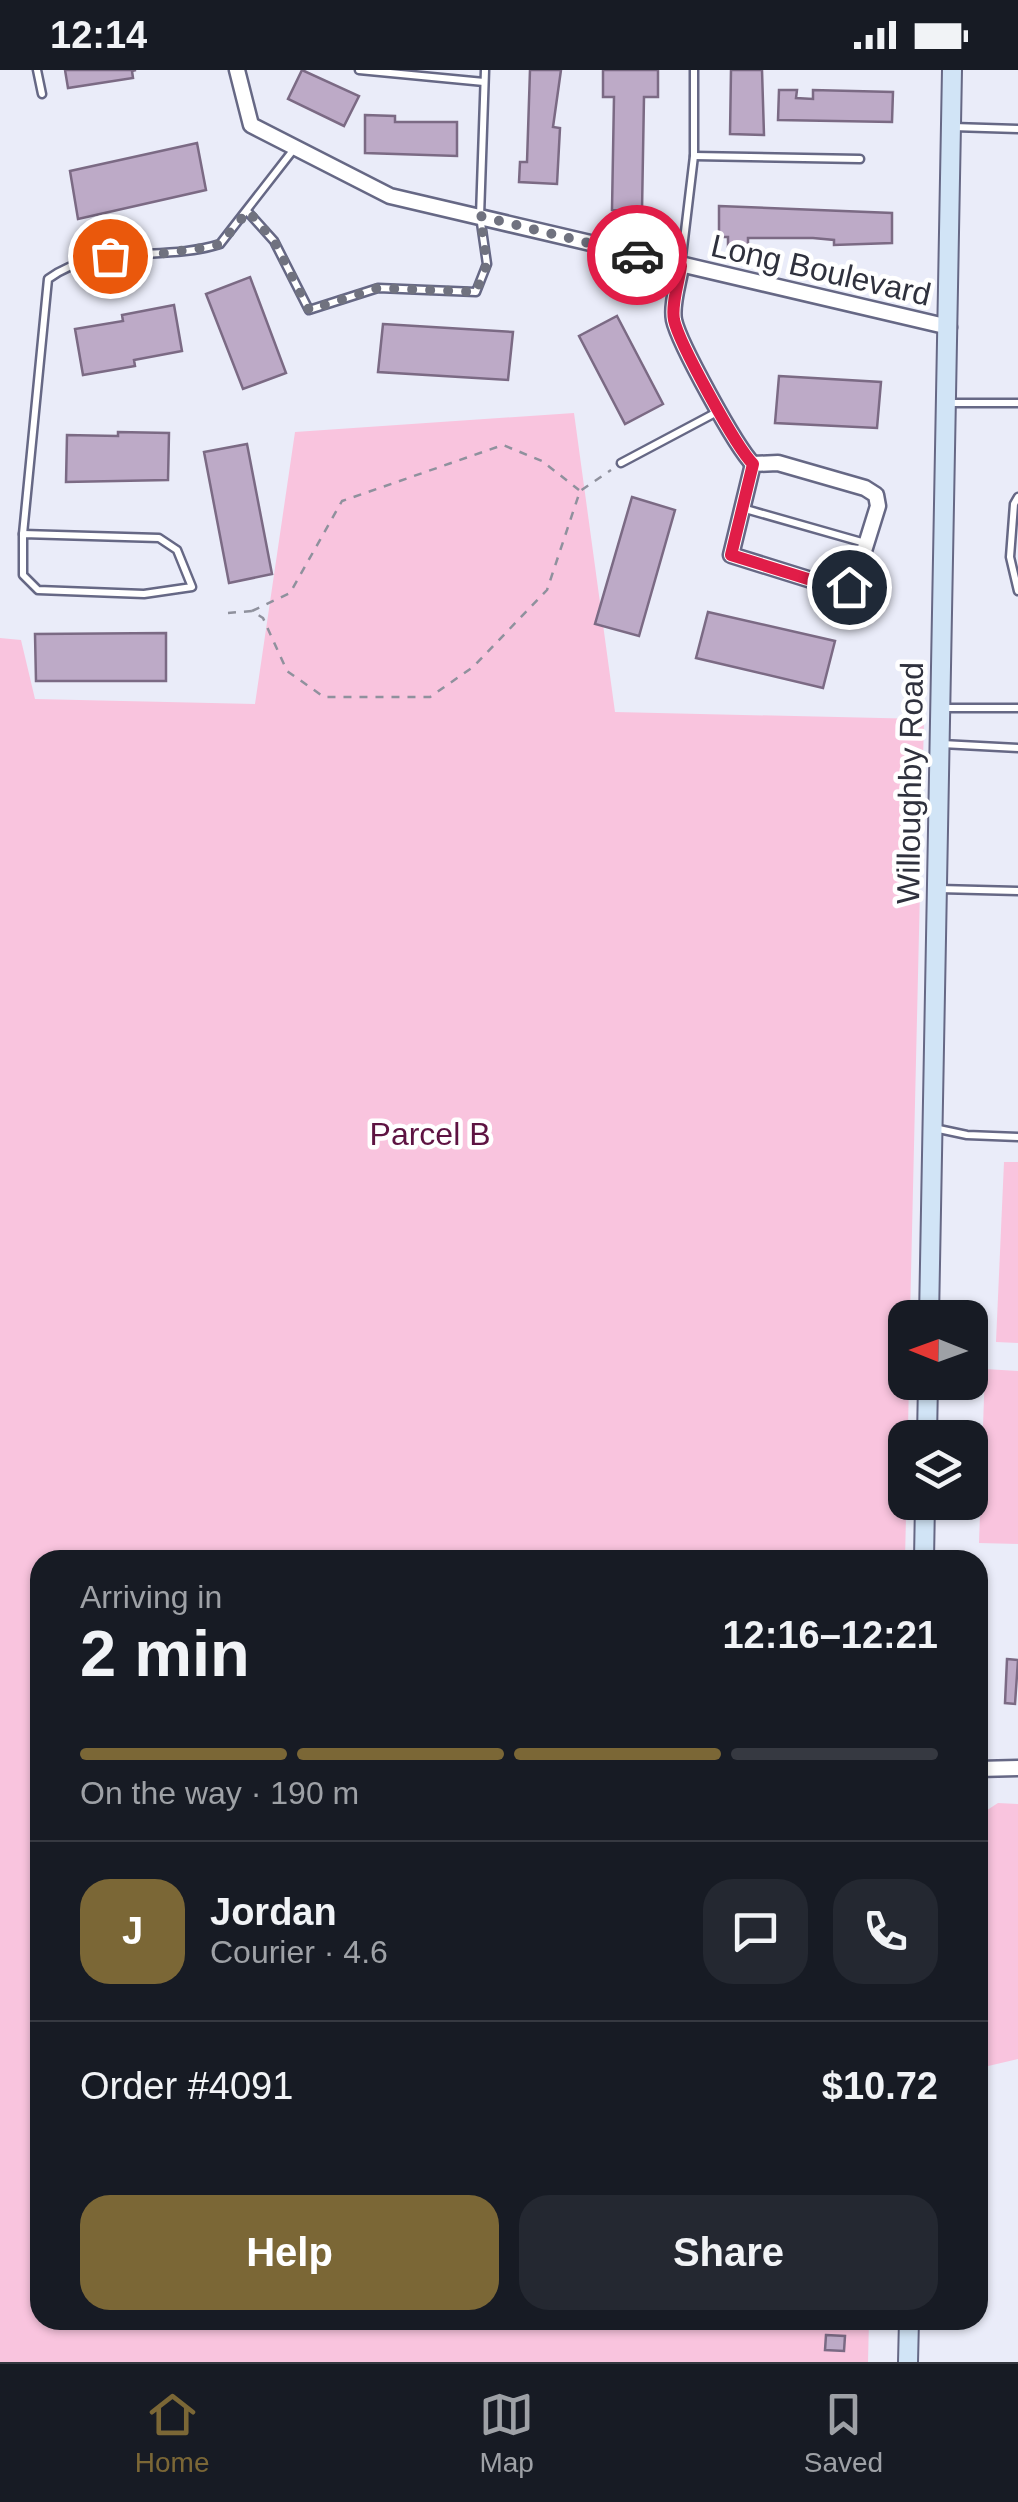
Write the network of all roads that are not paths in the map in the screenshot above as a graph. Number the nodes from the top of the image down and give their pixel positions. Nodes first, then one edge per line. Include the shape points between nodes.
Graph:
1 (37, 70) edge
2 (237, 70) edge
3 (360, 70) edge
4 (485, 70) edge
5 (694, 70) edge
6 (952, 70) edge
7 (484, 82) junction
8 (42, 94) dead end
9 (952, 127) junction
10 (1018, 129) edge
11 (295, 148) junction
12 (694, 156) junction
13 (860, 159) dead end
14 (248, 211) junction
15 (480, 216) junction
16 (681, 266) junction
17 (949, 327) junction
18 (948, 403) junction
19 (1018, 403) edge
20 (719, 411) junction
21 (621, 463) road end
22 (753, 464) junction
23 (1018, 496) edge
24 (742, 508) junction
25 (24, 534) junction
26 (866, 544) junction
27 (1018, 590) edge
28 (942, 708) junction
29 (1018, 708) edge
30 (941, 744) junction
31 (1018, 748) edge
32 (938, 888) junction
33 (1018, 891) edge
34 (933, 1128) junction
35 (1018, 1137) edge
36 (929, 1300) edge
37 (925, 1520) edge
38 (924, 1550) edge
39 (988, 1768) edge
40 (1018, 1768) edge
41 (909, 2330) edge
42 (908, 2362) edge

1 - 8 lane
2 - 11 street, Long Boulevard via 250,125
3 - 7 lane
4 - 7 lane
5 - 12 lane
6 - 9 street, Willoughby Road
7 - 15 lane
9 - 10 lane
9 - 17 street, Willoughby Road
11 - 14 lane
11 - 15 street, Long Boulevard via 390,196
12 - 13 lane
12 - 16 lane
14 - 15 lane via 274,241 309,310 378,288 476,292 487,264
14 - 25 lane via 220,244 110,256 48,278
15 - 16 street, Long Boulevard
16 - 17 street, Long Boulevard
16 - 20 street, Long Boulevard via 674,320
17 - 18 street, Willoughby Road
18 - 19 lane
18 - 28 street, Willoughby Road
20 - 21 lane
20 - 22 street, Long Boulevard
22 - 24 street
22 - 26 street via 778,464 876,495
23 - 27 lane via 1010,557
24 - 26 lane
24 - 26 street via 731,555 756,565 840,589 855,580
25 - 25 lane via 23,574 38,590 144,594 192,587 177,550 159,538
28 - 29 lane
28 - 30 street, Willoughby Road
30 - 31 lane
30 - 32 street, Willoughby Road
32 - 33 lane
32 - 34 street, Willoughby Road
34 - 35 lane
34 - 36 street, Willoughby Road
37 - 38 street
39 - 40 street
41 - 42 street

